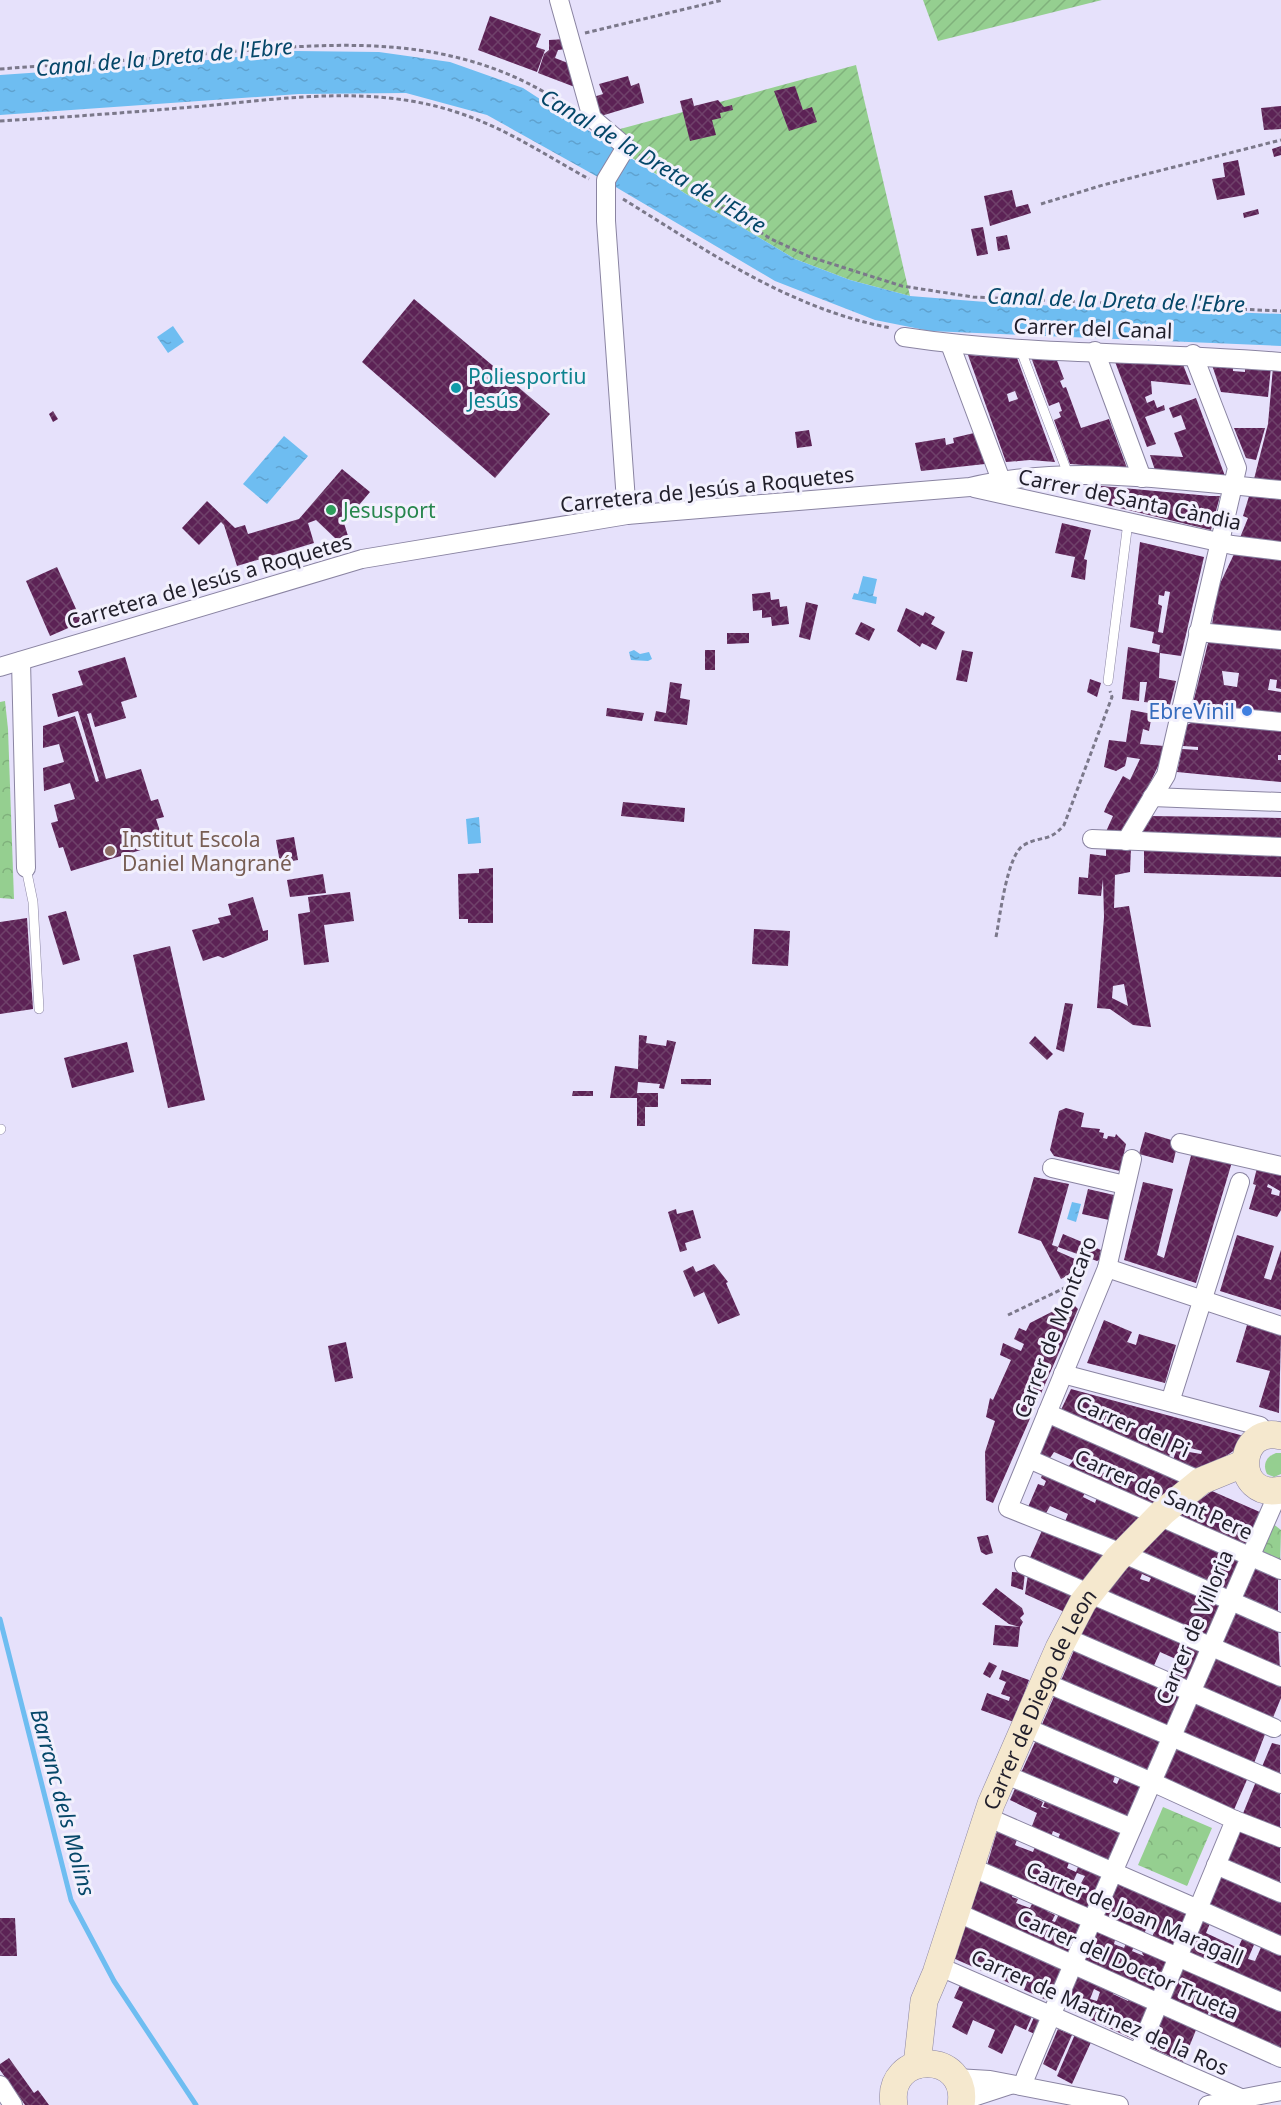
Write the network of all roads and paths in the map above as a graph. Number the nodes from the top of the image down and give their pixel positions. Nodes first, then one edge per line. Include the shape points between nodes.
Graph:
1 (559, 0) edge
2 (723, 0) edge
3 (569, 37) junction
4 (0, 69) edge
5 (578, 114) dead end
6 (0, 121) edge
7 (1281, 140) edge
8 (626, 147) junction
9 (606, 184) junction
10 (1041, 204) dead end
11 (1281, 311) edge
12 (898, 332) joint
13 (950, 344) junction
14 (1020, 348) junction
15 (1095, 351) junction
16 (1193, 354) junction
17 (1281, 362) edge
18 (1068, 474) junction
19 (1142, 478) junction
20 (1001, 480) junction
21 (1234, 486) junction
22 (969, 487) junction
23 (1281, 490) edge
24 (627, 515) junction
25 (1128, 522) junction
26 (1218, 542) junction
27 (1281, 551) edge
28 (1198, 632) junction
29 (1281, 640) edge
30 (21, 661) junction
31 (0, 667) edge
32 (1108, 681) joint
33 (1180, 712) junction
34 (1281, 722) edge
35 (1152, 797) junction
36 (1281, 802) edge
37 (1092, 838) dead end
38 (1126, 841) junction
39 (1281, 847) edge
40 (26, 868) joint
41 (996, 937) dead end
42 (39, 1009) dead end
43 (1180, 1143) dead end
44 (1132, 1159) dead end
45 (1281, 1166) edge
46 (1052, 1168) dead end
47 (1240, 1182) dead end
48 (1125, 1185) junction
49 (1107, 1268) junction
50 (1203, 1299) junction
51 (1008, 1315) dead end
52 (1281, 1326) edge
53 (1063, 1374) junction
54 (1170, 1402) junction
55 (1047, 1413) junction
56 (1274, 1435) edge
57 (1029, 1459) junction
58 (1245, 1463) junction
59 (1201, 1481) junction
60 (1280, 1491) edge
61 (1160, 1515) junction
62 (1122, 1553) junction
63 (1250, 1556) junction
64 (1024, 1565) dead end
65 (1281, 1570) edge
66 (1089, 1594) junction
67 (1230, 1601) junction
68 (1281, 1623) edge
69 (1065, 1637) junction
70 (1211, 1646) junction
71 (1281, 1677) edge
72 (1044, 1682) junction
73 (1191, 1692) junction
74 (1025, 1727) junction
75 (1274, 1728) dead end
76 (1172, 1736) junction
77 (1004, 1774) junction
78 (1152, 1782) junction
79 (1281, 1784) edge
80 (987, 1817) junction
81 (1235, 1820) junction
82 (1132, 1828) junction
83 (1281, 1838) edge
84 (1216, 1865) junction
85 (971, 1867) junction
86 (1114, 1871) junction
87 (1281, 1893) edge
88 (1198, 1909) junction
89 (956, 1912) junction
90 (1093, 1920) junction
91 (1281, 1946) edge
92 (1178, 1957) junction
93 (1075, 1963) junction
94 (939, 1966) junction
95 (1160, 2002) junction
96 (1281, 2002) edge
97 (1052, 2015) junction
98 (1138, 2053) junction
99 (1281, 2058) edge
100 (947, 2083) edge
101 (1016, 2085) junction
102 (0, 2086) edge
103 (1281, 2091) edge
104 (1243, 2099) junction
105 (891, 2102) edge
106 (13, 2105) edge
107 (1119, 2105) edge
108 (1208, 2105) edge

1 - 3 street
2 - 3 path
3 - 8 street via 592,118
4 - 5 path via 288,46 382,46 470,60 514,76
6 - 9 path via 322,96 395,99 456,111
7 - 10 path via 1103,184
8 - 9 street
8 - 11 path via 771,239 902,286 973,297
9 - 12 path via 768,286 845,317
9 - 24 street
12 - 13 street, Carrer del Canal
13 - 14 street, Carrer del Canal
13 - 20 street
14 - 15 street, Carrer del Canal
14 - 18 lane
15 - 16 street, Carrer del Canal
15 - 19 street
16 - 17 street, Carrer del Canal
16 - 21 street via 1237,468
18 - 19 street
18 - 20 street
19 - 21 street
20 - 22 street
21 - 23 street
21 - 26 street
22 - 24 street, Carretera de Jesús a Roquetes
22 - 25 street, Carrer de Santa Càndia
24 - 30 street, Carretera de Jesús a Roquetes via 362,559
25 - 26 street, Carrer de Santa Càndia
25 - 32 lane
26 - 27 street, Carrer de Santa Càndia
26 - 28 street
28 - 29 street
28 - 33 street
30 - 31 street, Carretera de Jesús a Roquetes
30 - 40 street
32 - 41 path via 1112,697 1064,825 1054,837 1023,845 1013,857
33 - 34 street
33 - 35 street via 1166,775
35 - 36 street
35 - 38 street
37 - 38 street
38 - 39 street
40 - 42 lane via 33,902
43 - 45 street
44 - 48 street, Carrer de Montcaro
46 - 48 street
47 - 50 street
48 - 49 street, Carrer de Montcaro
49 - 50 street
49 - 51 path
49 - 53 street, Carrer de Montcaro
50 - 52 street
50 - 54 street
53 - 54 street
53 - 55 street, Carrer de Montcaro
54 - 56 street via 1260,1426
55 - 57 street, Carrer de Montcaro
55 - 59 street, Carrer del Pi
56 - 58 street via 1251,1445
57 - 61 street, Carrer de Sant Pere
57 - 62 street, Carrer de Montcaro via 1008,1508
58 - 59 street, Carrer de Diego de Leon
58 - 60 street via 1246,1473 1259,1488
59 - 61 street, Carrer de Diego de Leon
60 - 63 street, Carrer de Villoria
61 - 62 street, Carrer de Diego de Leon
61 - 63 street, Carrer de Sant Pere
62 - 66 street, Carrer de Diego de Leon
62 - 67 street
63 - 65 street, Carrer de Sant Pere
63 - 67 street, Carrer de Villoria
64 - 66 street
66 - 69 street, Carrer de Diego de Leon
66 - 70 street
67 - 68 street
67 - 70 street, Carrer de Villoria
69 - 72 street, Carrer de Diego de Leon
69 - 73 street
70 - 71 street
70 - 73 street, Carrer de Villoria
72 - 74 street, Carrer de Diego de Leon
72 - 76 street
73 - 75 street
73 - 76 street, Carrer de Villoria
74 - 77 street, Carrer de Diego de Leon
74 - 78 street
76 - 78 street, Carrer de Villoria
76 - 79 street
77 - 80 street, Carrer de Diego de Leon
77 - 82 street
78 - 81 street
78 - 82 street, Carrer de Villoria
80 - 85 street, Carrer de Diego de Leon
80 - 86 street
81 - 83 street
81 - 84 street
82 - 86 street, Carrer de Villoria
84 - 87 street
84 - 88 street
85 - 89 street, Carrer de Diego de Leon
85 - 90 street, Carrer de Joan Maragall
86 - 88 street
86 - 90 street, Carrer de Villoria
88 - 91 street
88 - 92 street
89 - 93 street, Carrer del Doctor Trueta
89 - 94 street, Carrer de Diego de Leon
90 - 92 street, Carrer de Joan Maragall
90 - 93 street, Carrer de Villoria
92 - 95 street
92 - 96 street, Carrer de Joan Maragall
93 - 95 street, Carrer del Doctor Trueta
93 - 97 street, Carrer de Villoria
94 - 97 street, Carrer de Martinez de la Ros
94 - 100 street, Carrer de Diego de Leon via 924,2001 930,2045
95 - 98 street
95 - 99 street, Carrer del Doctor Trueta
97 - 98 street, Carrer de Martinez de la Ros
97 - 101 street, Carrer de Villoria
98 - 104 street, Carrer de Martinez de la Ros
100 - 101 street via 990,2080
100 - 105 street via 900,2077
101 - 107 street
102 - 106 street
103 - 104 street
104 - 108 street

